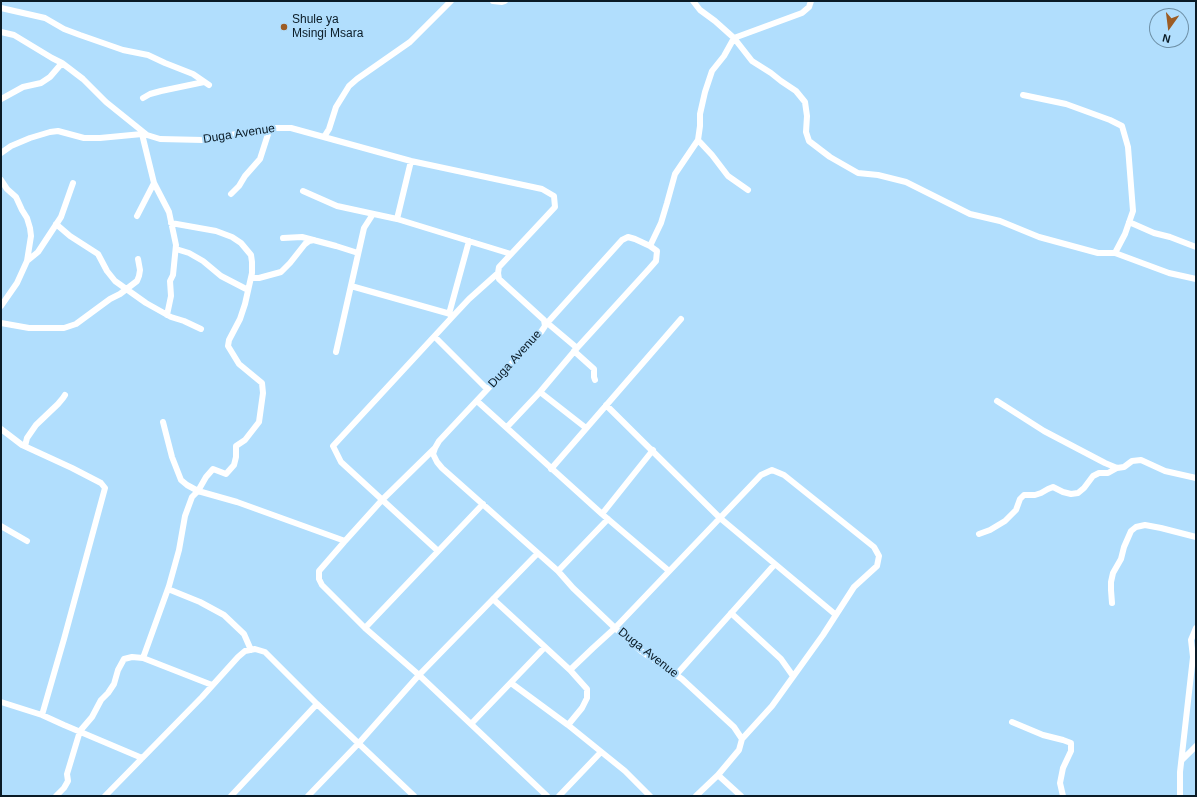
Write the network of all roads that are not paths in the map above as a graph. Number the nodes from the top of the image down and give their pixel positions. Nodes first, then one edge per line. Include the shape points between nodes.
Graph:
1 (451, 1) edge
2 (493, 1) edge
3 (504, 1) edge
4 (693, 1) edge
5 (811, 1) edge
6 (1, 8) edge
7 (1, 32) edge
8 (734, 38) junction
9 (62, 63) junction
10 (1023, 95) dead end
11 (143, 98) dead end
12 (1, 99) edge
13 (270, 128) junction
14 (144, 135) junction
15 (324, 137) junction
16 (698, 140) junction
17 (1, 153) edge
18 (411, 162) junction
19 (1, 180) edge
20 (73, 183) dead end
21 (154, 183) junction
22 (748, 190) dead end
23 (302, 191) dead end
24 (231, 194) dead end
25 (373, 214) junction
26 (137, 216) dead end
27 (397, 219) junction
28 (1130, 222) junction
29 (171, 223) junction
30 (56, 224) junction
31 (283, 238) dead end
32 (314, 240) junction
33 (468, 241) junction
34 (650, 246) junction
35 (1196, 248) edge
36 (176, 249) junction
37 (358, 253) junction
38 (1115, 253) junction
39 (511, 254) junction
40 (138, 259) dead end
41 (27, 261) junction
42 (498, 273) junction
43 (251, 278) junction
44 (1196, 279) edge
45 (351, 286) junction
46 (126, 289) junction
47 (248, 290) junction
48 (1, 306) edge
49 (167, 315) junction
50 (452, 315) junction
51 (681, 319) dead end
52 (546, 321) junction
53 (1, 323) edge
54 (201, 329) dead end
55 (435, 337) junction
56 (575, 349) junction
57 (336, 352) dead end
58 (595, 380) dead end
59 (487, 389) junction
60 (540, 392) junction
61 (65, 395) dead end
62 (477, 401) junction
63 (997, 401) dead end
64 (606, 405) junction
65 (163, 422) dead end
66 (507, 426) junction
67 (586, 428) junction
68 (1, 429) edge
69 (25, 446) junction
70 (435, 448) junction
71 (653, 450) junction
72 (1117, 468) junction
73 (551, 469) junction
74 (1196, 478) edge
75 (198, 491) junction
76 (382, 500) junction
77 (483, 504) junction
78 (602, 514) junction
79 (720, 518) junction
80 (608, 519) junction
81 (1, 526) edge
82 (979, 534) dead end
83 (1196, 537) edge
84 (27, 541) dead end
85 (345, 541) junction
86 (438, 551) junction
87 (537, 554) junction
88 (775, 564) junction
89 (558, 571) junction
90 (669, 571) junction
91 (168, 589) junction
92 (493, 599) junction
93 (1112, 603) dead end
94 (730, 613) junction
95 (836, 615) junction
96 (365, 628) junction
97 (615, 628) junction
98 (1196, 628) edge
99 (545, 647) junction
100 (251, 650) junction
101 (143, 658) junction
102 (570, 670) junction
103 (419, 675) junction
104 (676, 676) junction
105 (793, 676) junction
106 (511, 683) junction
107 (212, 685) junction
108 (1, 702) edge
109 (317, 704) junction
110 (42, 715) junction
111 (1012, 722) dead end
112 (471, 724) junction
113 (568, 726) junction
114 (80, 731) junction
115 (742, 739) junction
116 (358, 744) junction
117 (1196, 746) edge
118 (601, 752) junction
119 (142, 758) junction
120 (1182, 760) junction
121 (718, 775) junction
122 (56, 796) edge
123 (105, 796) edge
124 (231, 796) edge
125 (308, 796) edge
126 (414, 796) edge
127 (547, 796) edge
128 (559, 796) edge
129 (650, 796) edge
130 (696, 796) edge
131 (741, 796) edge
132 (1063, 796) edge
133 (1180, 796) edge

1 - 15 street via 410,42 349,86 336,107
2 - 3 street
4 - 8 street
5 - 8 street via 802,13
6 - 11 street via 45,18 80,35 123,50 148,55 193,74 207,83 161,91
7 - 9 street, Duga Avenue via 14,35
8 - 16 street via 712,71 700,114
8 - 38 street via 752,61 796,91 805,102 806,132 809,141 858,173 906,182 970,214 1000,221 1039,236 1098,253
9 - 12 street via 41,83 23,87
9 - 14 street, Duga Avenue
10 - 28 street via 1066,104 1122,126 1128,147 1133,204
13 - 14 street, Duga Avenue via 203,140 160,139
13 - 15 street, Duga Avenue via 291,128
13 - 24 street via 260,159
14 - 17 street via 84,138 58,131 50,132 11,146
14 - 21 street
15 - 18 street, Duga Avenue
16 - 22 street via 728,176
16 - 34 street via 675,174 663,216
18 - 27 street
18 - 39 street, Duga Avenue via 542,189 554,196 555,207
19 - 41 street via 16,197 27,218 30,248
20 - 30 street
21 - 26 street
21 - 29 street via 169,212
23 - 25 street via 337,206
25 - 27 street
25 - 37 street via 364,228
27 - 33 street
28 - 35 street
28 - 38 street
29 - 36 street
29 - 43 street via 216,231 241,243 251,255
30 - 41 street via 38,252
30 - 46 street via 98,254 107,271
31 - 32 street via 302,237
32 - 37 street
32 - 43 street via 305,244 281,272
33 - 39 street
33 - 50 street
34 - 52 street via 634,238 622,240
34 - 56 street via 657,251 656,261
36 - 47 street via 189,253 221,276
36 - 49 street
37 - 45 street
38 - 44 street via 1170,273
39 - 42 street, Duga Avenue via 499,267
40 - 46 street via 140,270 137,281
41 - 48 street via 17,283
42 - 50 street
42 - 52 street, Duga Avenue via 499,279
43 - 47 street
45 - 50 street
45 - 57 street
46 - 49 street
46 - 53 street via 76,324 64,328 29,328
47 - 75 street via 240,319 228,346 239,364 262,383 259,422 245,440 236,446 234,466 226,474 213,469
49 - 54 street
50 - 55 street
51 - 64 street
52 - 56 street
52 - 59 street, Duga Avenue via 541,332
55 - 59 street
55 - 76 street via 333,446 341,462
56 - 58 street via 594,369
56 - 60 street
59 - 62 street, Duga Avenue
60 - 66 street
60 - 67 street
61 - 69 street via 36,425
62 - 66 street
62 - 70 street, Duga Avenue
63 - 72 street via 1044,430
64 - 67 street
64 - 71 street
65 - 75 street via 181,480
66 - 73 street
67 - 73 street
68 - 69 street
69 - 110 street via 101,483 106,488
70 - 76 street
70 - 77 street, Duga Avenue via 433,454 442,468
71 - 78 street
71 - 79 street
72 - 74 street via 1141,460 1165,471
72 - 82 street via 1093,476 1078,493 1071,494 1053,487 1035,495 1025,494 1016,510 1005,521
73 - 78 street
75 - 85 street via 237,502
75 - 91 street via 192,497 185,516
76 - 85 street
76 - 86 street
77 - 86 street
77 - 87 street, Duga Avenue
78 - 80 street
79 - 88 street
79 - 90 street
79 - 95 street via 761,475 772,470 784,475 874,548 879,556 877,566 854,587
80 - 89 street
80 - 90 street
81 - 84 street
83 - 93 street via 1145,525 1136,527 1131,531 1113,573
85 - 96 street via 319,571 319,579
86 - 96 street
87 - 89 street, Duga Avenue
87 - 92 street
88 - 94 street
88 - 95 street
89 - 97 street, Duga Avenue
90 - 97 street
91 - 100 street via 224,615 244,634
91 - 101 street
92 - 99 street
92 - 103 street
94 - 104 street
94 - 105 street via 781,659
95 - 105 street
96 - 103 street
97 - 102 street
97 - 104 street, Duga Avenue
98 - 120 street via 1191,640 1193,657
99 - 102 street
99 - 106 street
100 - 107 street via 238,657
100 - 109 street via 265,652
101 - 107 street
101 - 114 street via 132,657 124,660 114,684
102 - 113 street via 588,693 582,708
103 - 112 street
103 - 116 street
104 - 115 street, Duga Avenue via 734,727
105 - 115 street via 772,706
106 - 112 street
106 - 113 street
107 - 119 street
108 - 110 street
109 - 116 street
109 - 124 street
110 - 114 street
111 - 132 street via 1071,743 1071,751 1063,768 1060,783
112 - 127 street
113 - 118 street
114 - 119 street
114 - 122 street via 67,774 68,781
115 - 121 street via 739,750
116 - 125 street
116 - 126 street
117 - 120 street
118 - 128 street
118 - 129 street via 626,771
119 - 123 street
120 - 133 street
121 - 130 street
121 - 131 street

